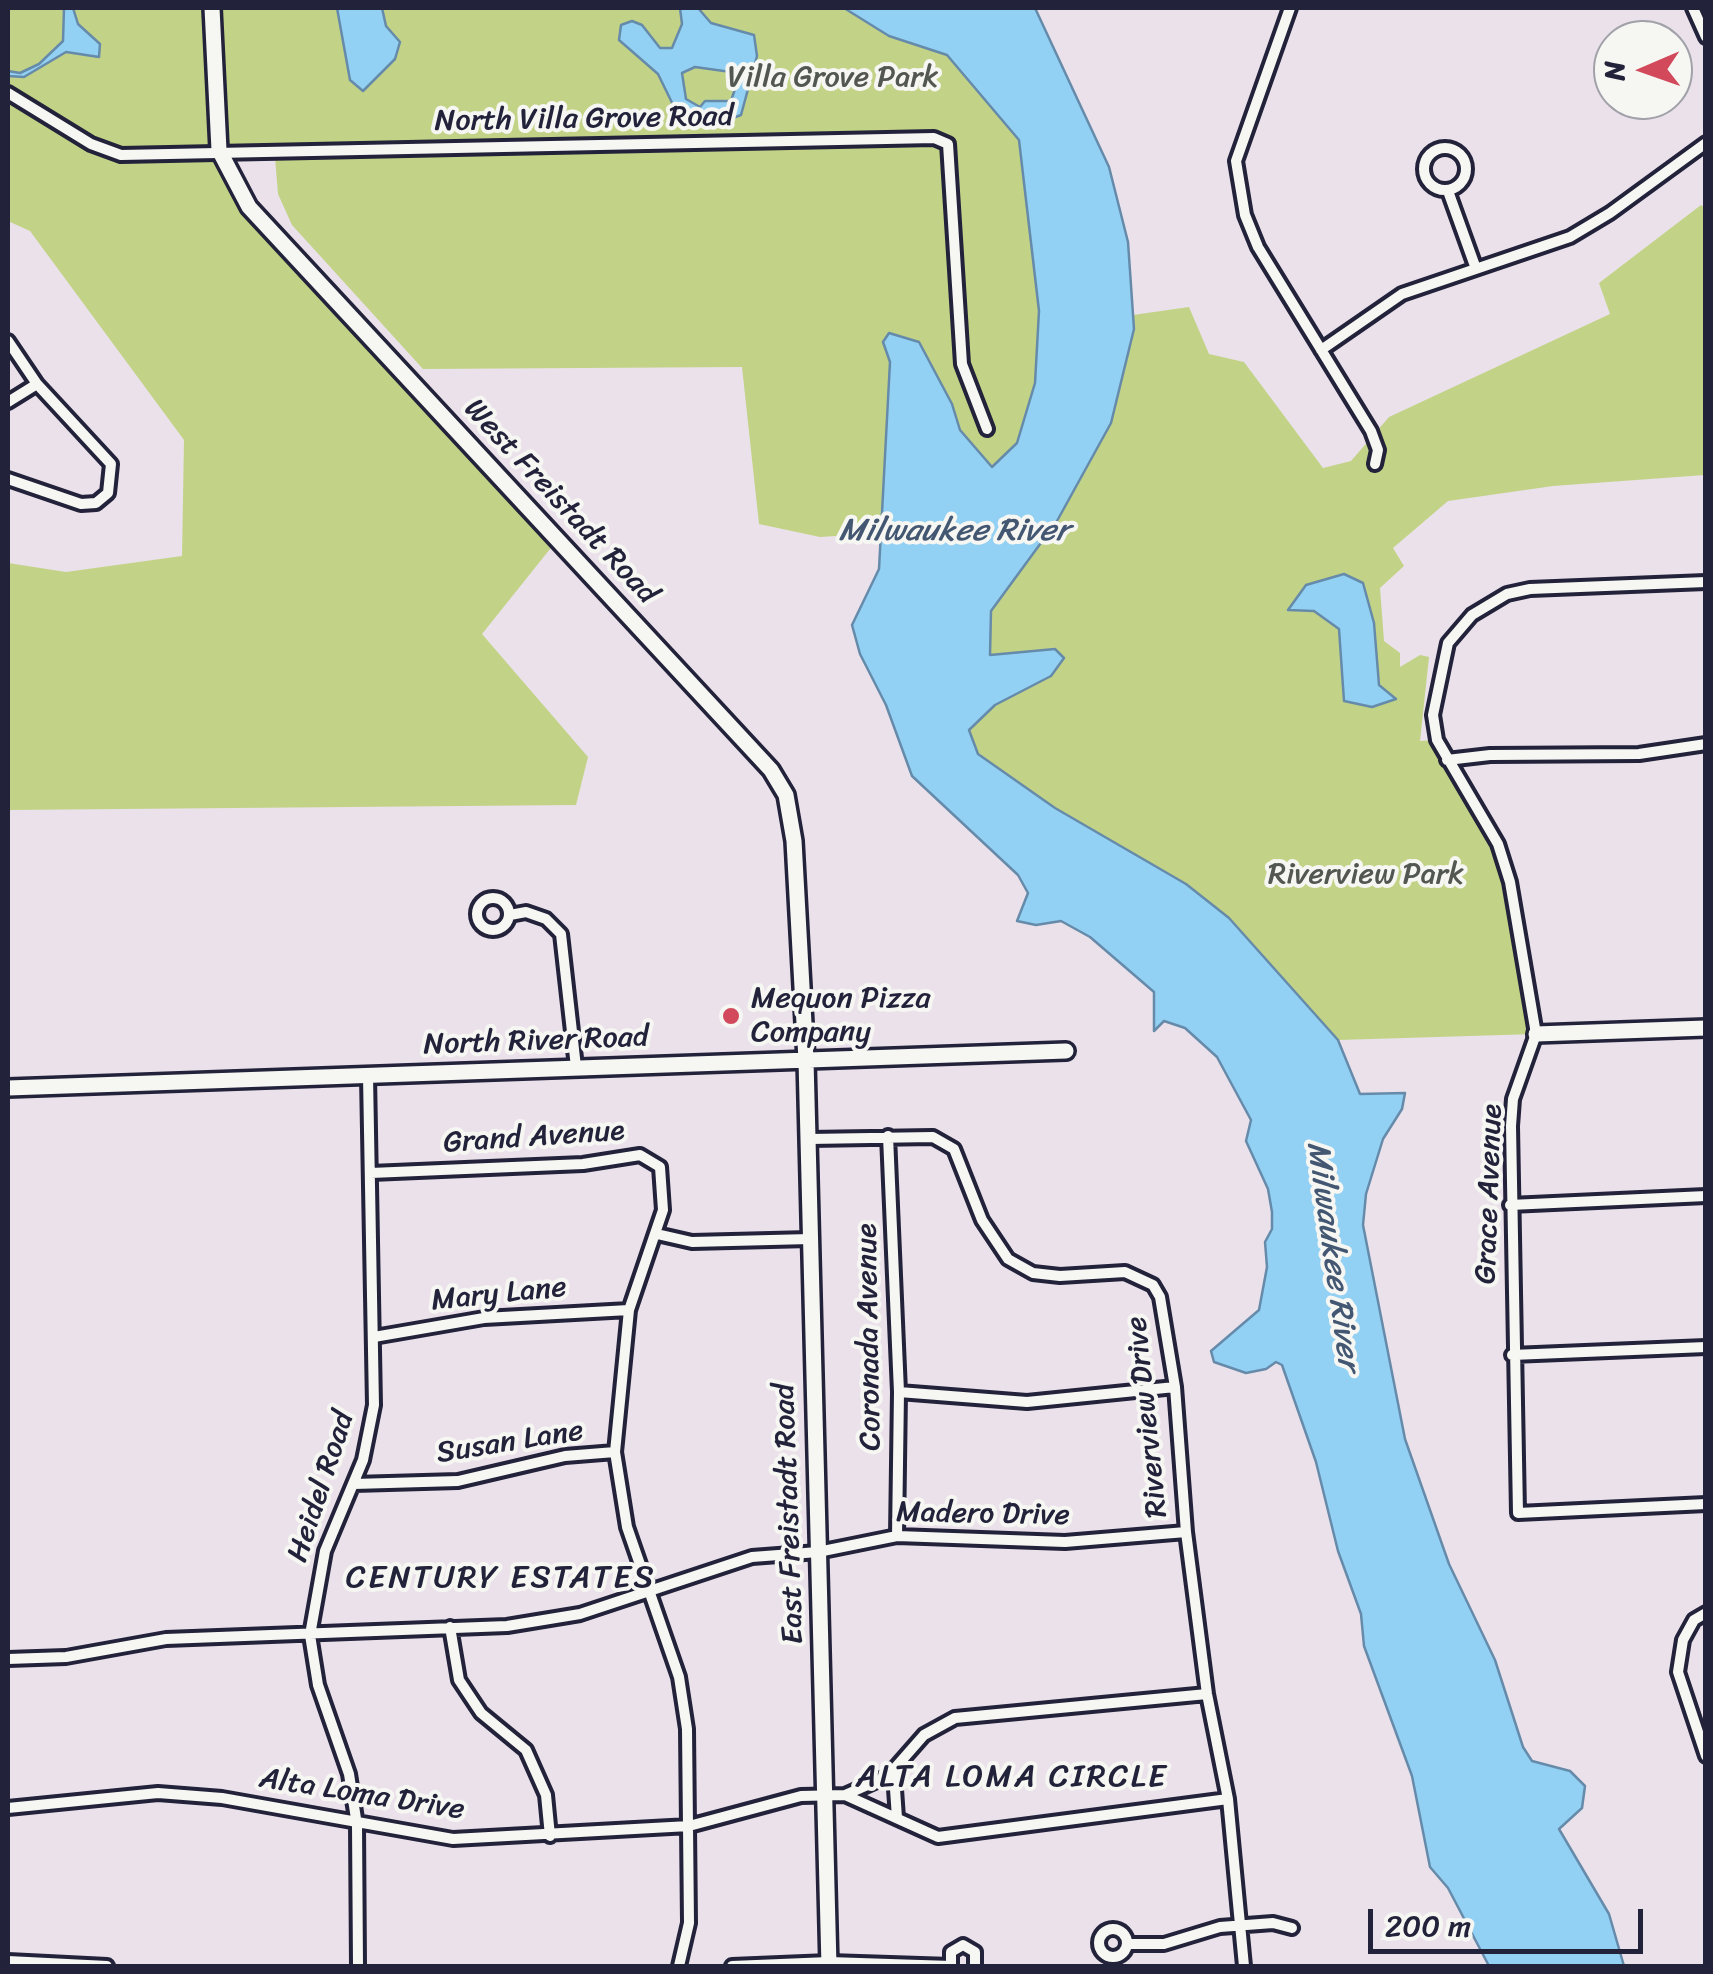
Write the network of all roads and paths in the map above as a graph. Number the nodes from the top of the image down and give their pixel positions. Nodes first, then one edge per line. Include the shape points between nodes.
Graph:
1 (212, 8) edge
2 (1290, 8) edge
3 (1693, 8) edge
4 (1706, 38) edge
5 (8, 93) edge
6 (1706, 142) edge
7 (219, 150) junction
8 (1448, 191) junction
9 (1474, 266) junction
10 (8, 340) edge
11 (1321, 350) junction
12 (37, 384) junction
13 (8, 402) edge
14 (986, 429) dead end
15 (1376, 464) dead end
16 (8, 479) edge
17 (1706, 582) edge
18 (1706, 744) edge
19 (1447, 760) junction
20 (510, 915) dead end
21 (1706, 1028) edge
22 (1536, 1034) junction
23 (1066, 1051) dead end
24 (806, 1060) junction
25 (576, 1067) junction
26 (368, 1076) junction
27 (8, 1088) edge
28 (888, 1136) junction
29 (809, 1139) junction
30 (370, 1173) junction
31 (1706, 1196) edge
32 (1510, 1205) junction
33 (657, 1234) junction
34 (810, 1239) junction
35 (629, 1310) junction
36 (374, 1337) junction
37 (1706, 1347) edge
38 (1512, 1356) junction
39 (1175, 1387) junction
40 (900, 1392) junction
41 (615, 1452) junction
42 (354, 1484) junction
43 (1706, 1504) edge
44 (1186, 1532) junction
45 (896, 1536) junction
46 (818, 1552) junction
47 (649, 1590) junction
48 (1706, 1613) edge
49 (450, 1627) junction
50 (310, 1634) junction
51 (8, 1659) edge
52 (1207, 1694) junction
53 (1706, 1756) edge
54 (901, 1762) junction
55 (845, 1795) junction
56 (825, 1796) junction
57 (1228, 1799) junction
58 (8, 1808) edge
59 (897, 1818) junction
60 (357, 1826) junction
61 (688, 1826) junction
62 (550, 1836) junction
63 (1243, 1925) junction
64 (1292, 1928) dead end
65 (1128, 1944) dead end
66 (8, 1961) edge
67 (829, 1964) edge
68 (107, 1966) edge
69 (358, 1966) edge
70 (679, 1966) edge
71 (732, 1966) edge
72 (951, 1966) edge
73 (975, 1966) edge
74 (1244, 1966) edge

1 - 7 street, West Freistadt Road
2 - 11 street via 1236,161 1244,215 1258,247
3 - 4 street
5 - 7 street, North Villa Grove Road via 110,153
6 - 9 street via 1570,237
7 - 14 street, North Villa Grove Road via 934,138 948,144 962,364
7 - 24 street, West Freistadt Road via 249,207 771,770 786,795 794,841
8 - 8 street via 1466,172 1459,153 1446,148 1427,157 1424,170 1429,184
8 - 9 street
9 - 11 street via 1402,294
10 - 12 street
11 - 15 street via 1373,435
12 - 13 street
12 - 16 street via 112,464 108,493 81,504
17 - 19 street, Grace Avenue via 1530,589 1472,615 1448,644 1433,715
18 - 19 street via 1638,754
19 - 22 street, Grace Avenue via 1498,844
20 - 25 street via 546,919 561,934
21 - 22 street
22 - 32 street, Grace Avenue via 1513,1100
23 - 24 street, North River Road
24 - 25 street, North River Road
24 - 29 street, East Freistadt Road
25 - 26 street, North River Road
26 - 27 street, North River Road
26 - 30 street, Heidel Road
28 - 29 street, Riverview Drive
28 - 39 street, Riverview Drive via 933,1137 954,1149 992,1240 1020,1267 1060,1276 1125,1272 1153,1285
28 - 40 street, Coronada Avenue
29 - 34 street, East Freistadt Road
30 - 33 street, Grand Avenue via 583,1164 640,1155 654,1162 663,1179
30 - 36 street, Heidel Road
31 - 32 street
32 - 38 street, Grace Avenue
33 - 34 street via 692,1242
33 - 35 street, Grand Avenue
34 - 46 street, East Freistadt Road
35 - 36 street, Mary Lane via 484,1318
35 - 41 street, Grand Avenue
36 - 42 street, Heidel Road via 372,1422
37 - 38 street
38 - 43 street, Grace Avenue via 1518,1513
39 - 40 street via 1028,1402
39 - 44 street, Riverview Drive
40 - 45 street, Coronada Avenue
41 - 42 street, Susan Lane via 458,1481
41 - 47 street, Grand Avenue via 626,1527
42 - 50 street, Heidel Road via 325,1551
44 - 45 street, Madero Drive via 1064,1542
44 - 52 street, Riverview Drive
45 - 46 street, Madero Drive
46 - 47 street, Madero Drive via 752,1557
46 - 56 street, East Freistadt Road
47 - 49 street, Madero Drive via 580,1614
47 - 61 street, Grand Avenue via 679,1678
48 - 53 street via 1683,1640 1678,1672
49 - 50 street, Madero Drive
49 - 62 street via 459,1680 481,1713 526,1750 546,1795
50 - 51 street, Madero Drive via 166,1639
50 - 60 street, Heidel Road
52 - 54 street via 955,1718 924,1735
52 - 57 street, Riverview Drive
54 - 55 street via 888,1776
54 - 59 street
55 - 56 street, Alta Loma Drive
55 - 59 street
56 - 61 street, Alta Loma Drive via 801,1796
56 - 67 street, East Freistadt Road
57 - 59 street via 962,1836 938,1836
57 - 63 street, Riverview Drive
58 - 60 street, Alta Loma Drive via 158,1793 222,1798
60 - 62 street, Alta Loma Drive via 452,1840
60 - 69 street, Heidel Road
61 - 62 street, Alta Loma Drive
61 - 70 street, Grand Avenue via 689,1923
63 - 64 street
63 - 65 street via 1164,1944
63 - 74 street, Riverview Drive
66 - 68 street
67 - 71 street
67 - 72 street
72 - 73 street via 952,1952 964,1946 975,1952

